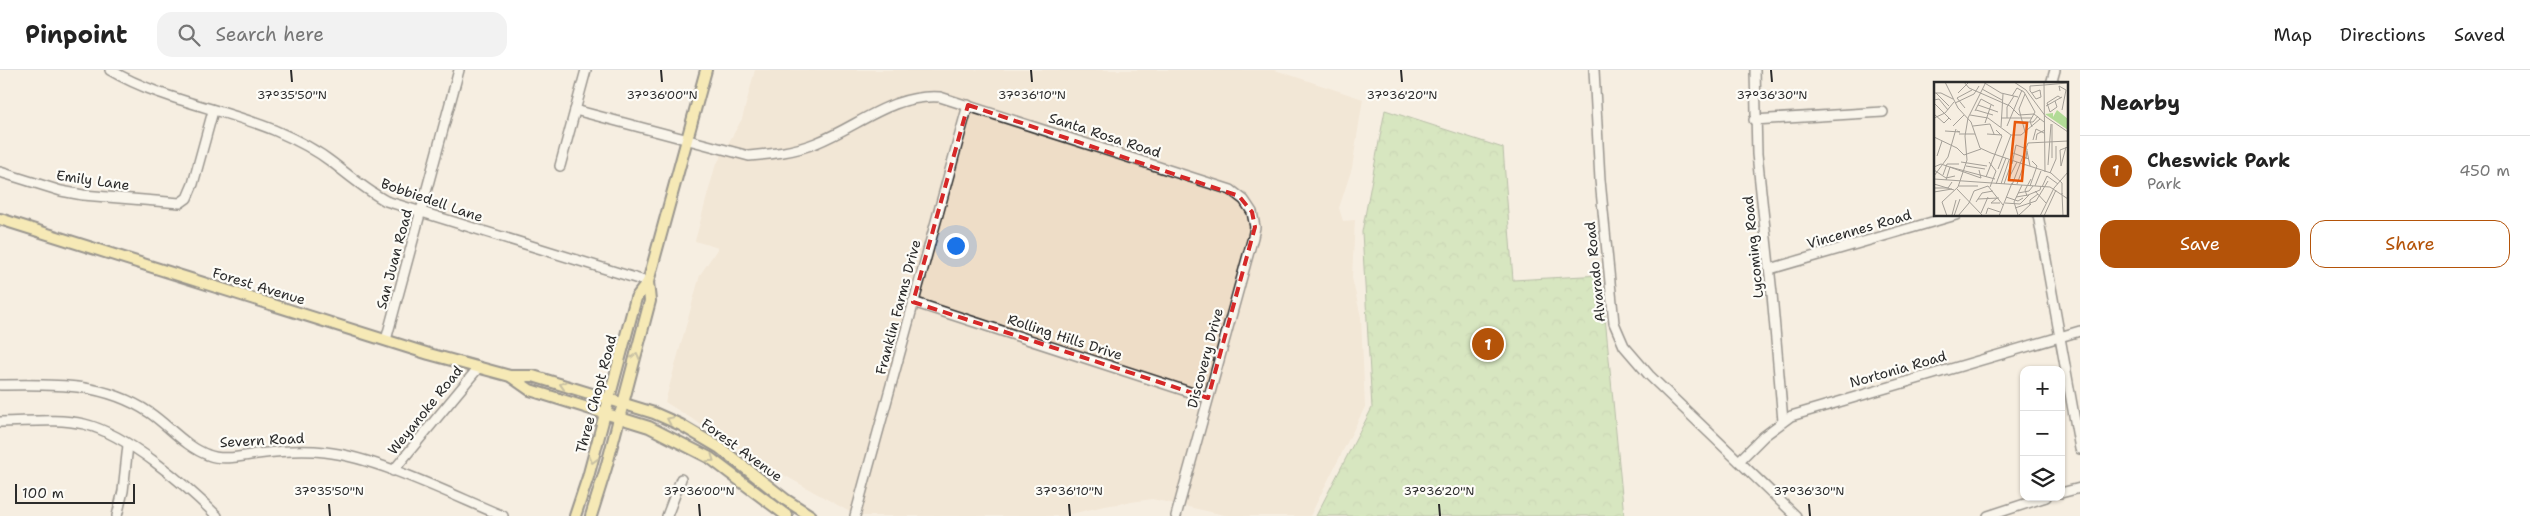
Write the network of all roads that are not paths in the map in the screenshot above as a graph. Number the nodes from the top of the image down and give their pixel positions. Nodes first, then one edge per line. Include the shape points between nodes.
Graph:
1 (110, 70) edge
2 (459, 70) edge
3 (586, 70) edge
4 (706, 70) edge
5 (1594, 70) edge
6 (1755, 70) edge
7 (968, 105) junction
8 (575, 110) junction
9 (213, 111) junction
10 (1883, 112) dead end
11 (1754, 120) junction
12 (687, 140) junction
13 (560, 166) dead end
14 (0, 172) edge
15 (1249, 207) joint
16 (421, 212) junction
17 (1953, 216) edge
18 (2038, 216) edge
19 (0, 220) edge
20 (1770, 269) junction
21 (648, 282) junction
22 (914, 302) junction
23 (2080, 332) edge
24 (2060, 337) junction
25 (386, 340) junction
26 (479, 367) junction
27 (510, 376) junction
28 (0, 385) edge
29 (1208, 398) junction
30 (609, 400) junction
31 (624, 404) junction
32 (606, 413) junction
33 (620, 417) junction
34 (1783, 421) junction
35 (0, 422) edge
36 (128, 445) junction
37 (2080, 449) edge
38 (1739, 461) junction
39 (393, 471) junction
40 (681, 479) dead end
41 (2080, 488) edge
42 (2065, 492) edge
43 (2034, 501) edge
44 (117, 516) edge
45 (217, 516) edge
46 (503, 516) edge
47 (575, 516) edge
48 (591, 516) edge
49 (667, 516) edge
50 (787, 516) edge
51 (811, 516) edge
52 (854, 516) edge
53 (1176, 516) edge
54 (1796, 516) edge
55 (1988, 516) edge

1 - 9 street, Bobbiedell Lane via 140,86
2 - 16 street, San Juan Road
3 - 8 street
4 - 12 main road, Three Chopt Road
5 - 38 street, Alvarado Road via 1611,302 1618,336 1632,358
6 - 11 street, Lycoming Road
7 - 12 street, Santa Rosa Road via 940,97 905,99 818,142 778,154 749,156
7 - 15 street, Santa Rosa Road via 1231,190
7 - 22 street, Franklin Farms Drive
8 - 12 street, Santa Rosa Road
8 - 13 street
9 - 14 street, Emily Lane via 193,184 187,198 175,204 61,191
9 - 16 street, Bobbiedell Lane via 302,143 367,191
10 - 11 street
11 - 20 street, Lycoming Road
12 - 21 main road, Three Chopt Road
15 - 29 street, Discovery Drive via 1254,219 1253,237
16 - 21 street, Bobbiedell Lane
16 - 25 street, San Juan Road
17 - 20 street, Vincennes Road
18 - 24 street
19 - 25 main road, Forest Avenue
20 - 34 street, Lycoming Road
21 - 30 main road, Three Chopt Road via 636,298
31 -> 21 main road, Three Chopt Road via 650,301
22 - 29 street, Rolling Hills Drive
22 - 52 street, Franklin Farms Drive
23 - 24 street, Nortonia Road
24 - 34 street, Nortonia Road via 1834,402
24 - 37 street
25 - 26 main road, Forest Avenue
26 - 27 main road, Forest Avenue
26 - 39 street, Weyanoke Road
30 -> 27 main road, Forest Avenue via 533,376
27 - 32 main road, Forest Avenue via 530,390
28 - 39 street, Severn Road via 70,384 113,394 139,406 200,452 214,457 290,451 326,452
29 - 53 street, Discovery Drive
30 - 31 main road, Forest Avenue
30 - 32 main road, Three Chopt Road
31 - 33 main road, Three Chopt Road
51 -> 31 main road, Forest Avenue via 708,440 670,420
32 - 33 main road, Forest Avenue
32 -> 47 main road, Three Chopt Road
33 - 48 main road, Three Chopt Road
33 -> 50 main road, Forest Avenue via 694,448
34 - 38 street, Nortonia Road
35 - 36 street via 85,424 104,430
36 - 44 street
36 - 45 street via 174,477
38 - 54 street, Alvarado Road
39 - 46 street, Severn Road
40 - 49 street
41 - 42 street
43 - 55 street

